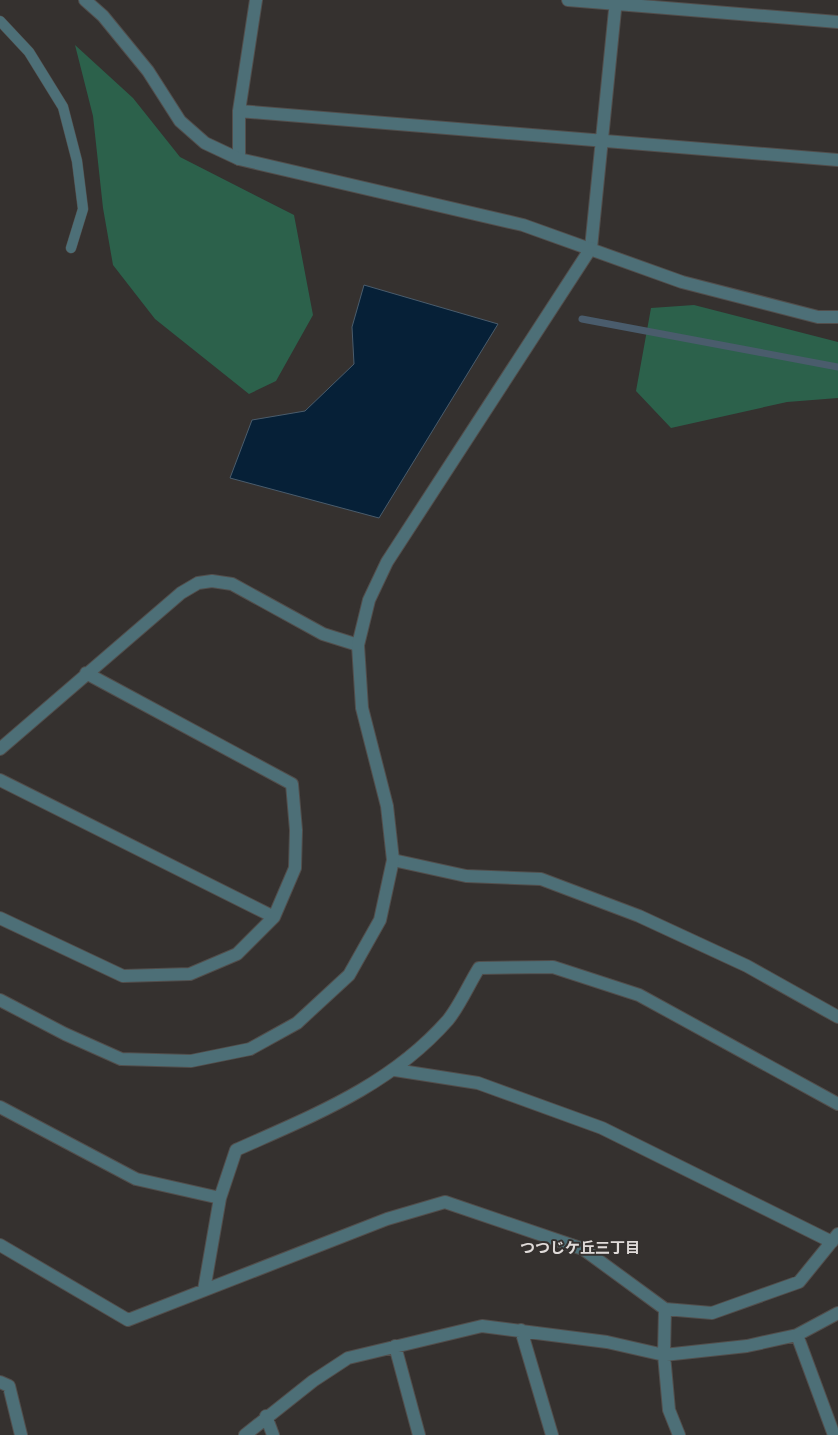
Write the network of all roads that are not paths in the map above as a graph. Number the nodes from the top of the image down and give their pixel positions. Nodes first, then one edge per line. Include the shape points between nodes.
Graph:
1 (86, 0) edge
2 (256, 0) edge
3 (568, 0) edge
4 (615, 2) edge
5 (0, 20) edge
6 (838, 22) edge
7 (240, 112) junction
8 (602, 140) junction
9 (239, 159) junction
10 (838, 160) edge
11 (71, 248) dead end
12 (591, 248) junction
13 (838, 317) edge
14 (358, 645) junction
15 (86, 673) junction
16 (0, 750) edge
17 (0, 780) edge
18 (393, 860) junction
19 (274, 917) junction
20 (0, 918) edge
21 (0, 1000) edge
22 (838, 1017) edge
23 (395, 1070) junction
24 (838, 1104) edge
25 (0, 1107) edge
26 (220, 1198) junction
27 (835, 1238) edge
28 (0, 1246) edge
29 (204, 1290) junction
30 (665, 1310) junction
31 (838, 1313) edge
32 (521, 1330) junction
33 (797, 1335) junction
34 (395, 1346) junction
35 (664, 1354) junction
36 (0, 1382) edge
37 (266, 1416) junction
38 (21, 1435) edge
39 (245, 1435) edge
40 (274, 1435) edge
41 (419, 1435) edge
42 (552, 1435) edge
43 (679, 1435) edge
44 (834, 1435) edge

1 - 9 street via 148,71 180,121 205,143
2 - 7 street
3 - 4 street
4 - 6 street
4 - 8 street
5 - 11 lane via 28,52 63,107 83,209
7 - 8 street
7 - 9 street
8 - 10 street
8 - 12 street
9 - 12 street via 523,225
12 - 13 street via 682,282 818,317
12 - 14 street via 387,562 369,600
14 - 15 street via 323,634 232,584 212,581 198,583 181,593
14 - 18 street via 362,708 387,806
15 - 16 street
15 - 19 street via 292,784 296,830 294,868
17 - 19 street
18 - 21 street via 380,920 349,975 297,1023 250,1049 191,1061 121,1059
18 - 22 street via 466,876 541,879 639,916 747,966
19 - 20 street via 237,954 190,974 123,976
23 - 24 street via 448,1019 479,968 553,967 639,995
23 - 26 street via 348,1099 236,1150
23 - 27 street via 478,1083 602,1128
25 - 26 street via 136,1179
26 - 29 street
27 - 30 street via 799,1282 712,1313
28 - 29 street via 128,1320
29 - 30 street via 387,1219 445,1202 583,1248
30 - 35 street
31 - 33 street
32 - 34 street via 482,1326
32 - 35 street
32 - 42 street
33 - 35 street via 747,1346
33 - 44 street
34 - 37 street via 348,1358
34 - 41 street
35 - 43 street via 669,1410
36 - 38 street via 9,1386
37 - 39 street
37 - 40 street

